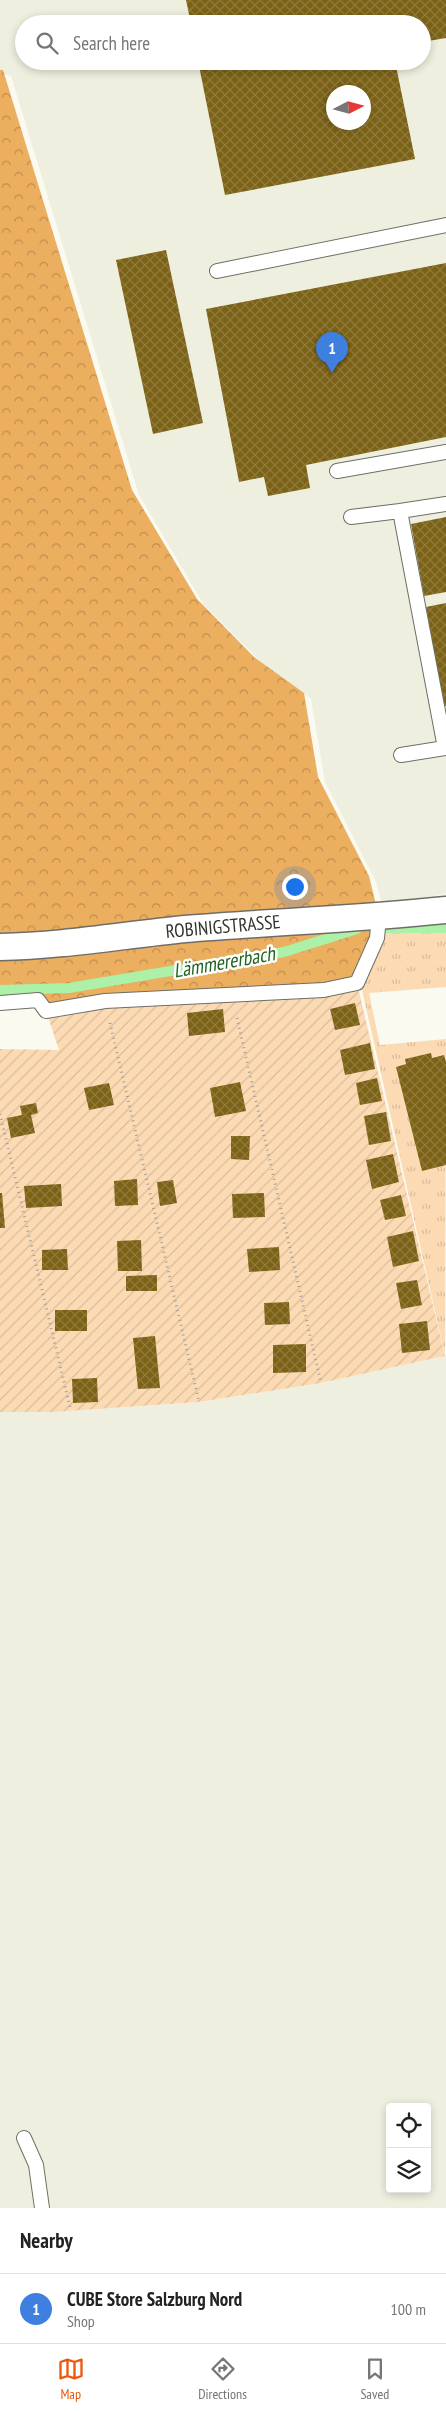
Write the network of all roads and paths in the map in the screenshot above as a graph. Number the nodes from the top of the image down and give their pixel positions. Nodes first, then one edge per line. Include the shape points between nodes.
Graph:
1 (446, 225) edge
2 (217, 271) dead end
3 (446, 452) edge
4 (337, 471) dead end
5 (446, 504) edge
6 (400, 511) junction
7 (351, 517) dead end
8 (446, 749) edge
9 (400, 755) dead end
10 (446, 910) edge
11 (378, 928) junction
12 (3, 947) edge
13 (231, 993) junction
14 (105, 1001) junction
15 (0, 1003) edge
16 (0, 1114) edge
17 (321, 1383) dead end
18 (199, 1402) dead end
19 (70, 1407) dead end
20 (24, 2138) dead end
21 (42, 2208) edge

1 - 2 lane
3 - 4 lane
5 - 6 lane
6 - 7 lane
6 - 8 lane
8 - 9 lane
10 - 11 street, ROBINIGSTRASSE
11 - 12 street, ROBINIGSTRASSE via 294,920
11 - 13 lane via 357,983 324,990
13 - 14 lane
13 - 17 path
14 - 15 lane via 46,1011 38,1000
14 - 18 path
16 - 19 path
20 - 21 lane via 36,2165

